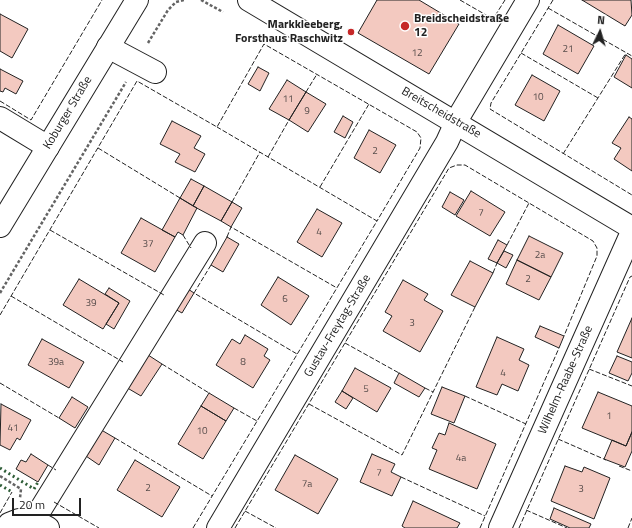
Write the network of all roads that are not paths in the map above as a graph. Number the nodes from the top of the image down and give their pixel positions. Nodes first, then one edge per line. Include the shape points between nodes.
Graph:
1 (137, 0) edge
2 (249, 0) edge
3 (528, 0) edge
4 (108, 47) junction
5 (146, 67) road end
6 (0, 118) edge
7 (456, 122) junction
8 (48, 147) junction
9 (0, 226) edge
10 (632, 228) edge
11 (632, 232) edge
12 (205, 243) dead end
13 (27, 524) edge
14 (218, 528) edge
15 (500, 528) edge

1 - 4 street, Koburger Straße
2 - 7 street, Breitscheidstraße
3 - 7 street, Gustav-Freytag-Straße
4 - 5 street
4 - 8 street, Koburger Straße
6 - 8 street
7 - 10 street, Breitscheidstraße
7 - 14 street, Gustav-Freytag-Straße
8 - 9 street, Koburger Straße
11 - 15 street, Wilhelm-Raabe-Straße
12 - 13 street

